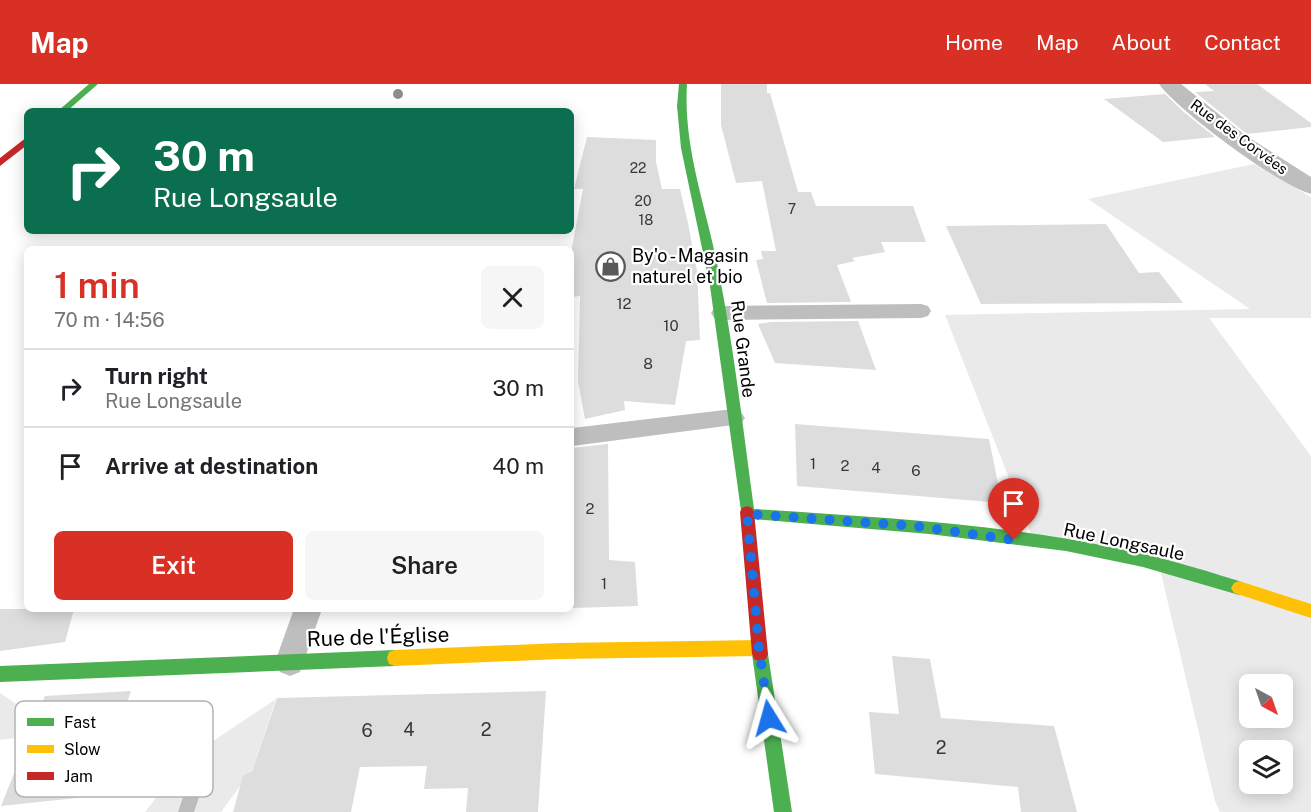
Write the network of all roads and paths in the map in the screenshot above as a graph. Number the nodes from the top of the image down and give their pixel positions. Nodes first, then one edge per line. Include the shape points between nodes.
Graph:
1 (94, 84) edge
2 (683, 84) edge
3 (1169, 84) edge
4 (66, 108) edge
5 (24, 143) edge
6 (0, 163) edge
7 (1311, 187) edge
8 (921, 311) dead end
9 (721, 313) junction
10 (733, 418) junction
11 (574, 437) edge
12 (747, 514) junction
13 (1311, 611) edge
14 (307, 612) edge
15 (759, 648) junction
16 (290, 662) junction
17 (0, 674) edge
18 (783, 812) edge

1 - 4 street
2 - 9 street, Rue Grande via 682,136
3 - 7 street, Rue des Corvées via 1250,148
5 - 6 street
8 - 9 lane
9 - 10 street, Rue Grande
10 - 11 lane
10 - 12 street, Rue Grande
12 - 13 street, Rue Longsaule via 915,526 1083,548 1158,565
12 - 15 street, Rue Grande
14 - 16 lane
15 - 16 street, Rue de l'Église
15 - 18 street, Rue Grande
16 - 17 street, Rue de l'Église

